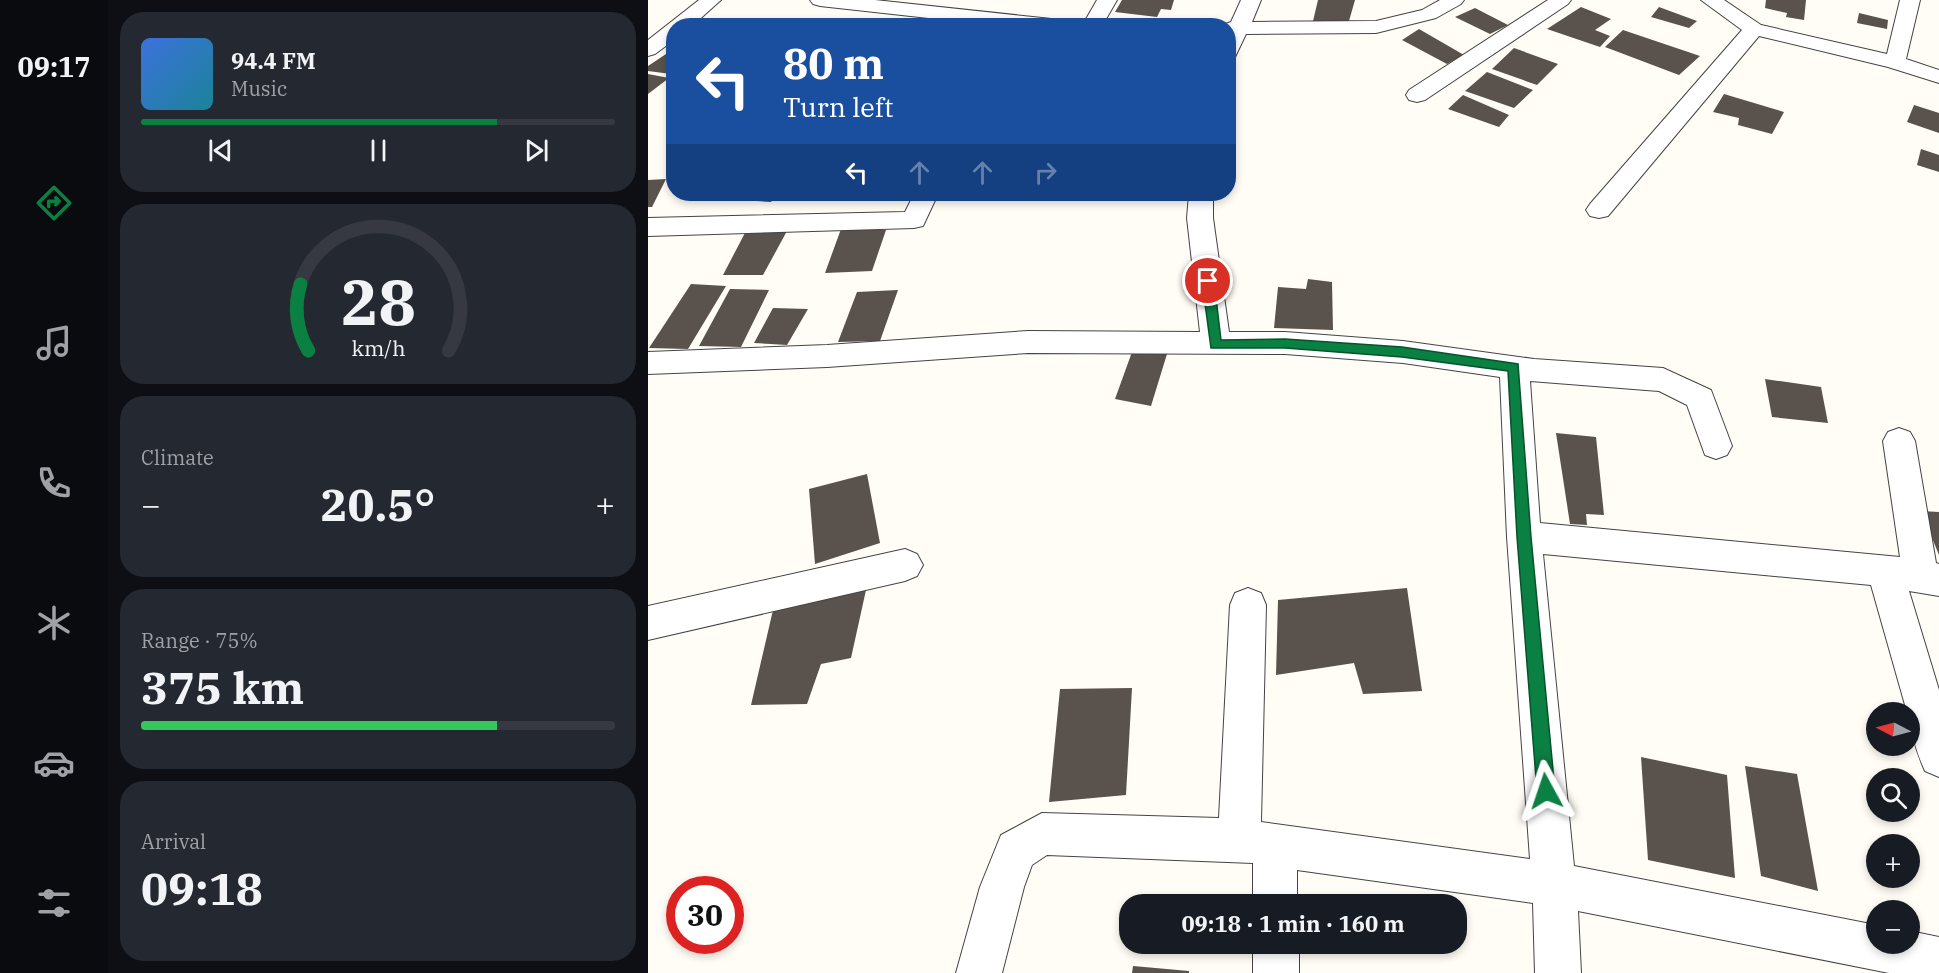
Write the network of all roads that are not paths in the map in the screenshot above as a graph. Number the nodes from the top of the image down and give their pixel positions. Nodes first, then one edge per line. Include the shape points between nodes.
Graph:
1 (711, 0) edge
2 (820, 0) edge
3 (1107, 0) edge
4 (1251, 0) edge
5 (1454, 0) edge
6 (1561, 0) edge
7 (1711, 0) edge
8 (1910, 0) edge
9 (911, 5) edge
10 (689, 18) edge
11 (989, 18) edge
12 (1097, 18) edge
13 (1236, 25) edge
14 (1236, 28) edge
15 (1754, 29) junction
16 (666, 36) edge
17 (648, 50) edge
18 (1895, 62) junction
19 (1939, 77) edge
20 (1417, 95) dead end
21 (923, 201) edge
22 (1201, 201) edge
23 (1599, 210) dead end
24 (648, 227) edge
25 (1216, 345) junction
26 (648, 363) edge
27 (1514, 367) junction
28 (1899, 441) dead end
29 (1716, 446) dead end
30 (1524, 537) junction
31 (905, 565) dead end
32 (1915, 576) edge
33 (1248, 605) dead end
34 (648, 624) edge
35 (1939, 757) edge
36 (1257, 843) junction
37 (1554, 884) junction
38 (1272, 894) edge
39 (1276, 954) edge
40 (1939, 960) edge
41 (979, 973) edge
42 (1276, 973) edge
43 (1558, 973) edge

1 - 10 street
2 - 9 street
3 - 12 street
4 - 13 street
5 - 14 street via 1429,14 1376,27
6 - 20 street
7 - 15 street
8 - 18 street
9 - 11 street
15 - 18 street
15 - 23 street
16 - 17 street
18 - 19 street
21 - 24 street via 914,220
22 - 25 street
25 - 26 street via 1028,342
25 - 27 street via 1285,343 1367,349
27 - 29 street via 1663,380 1700,398
27 - 30 street
28 - 32 street
30 - 32 street
30 - 37 street
31 - 34 street
32 - 35 street
33 - 36 street
36 - 37 street
36 - 38 street
36 - 41 street via 1042,834 1016,850 1002,886
37 - 40 street
37 - 43 street
39 - 42 street

